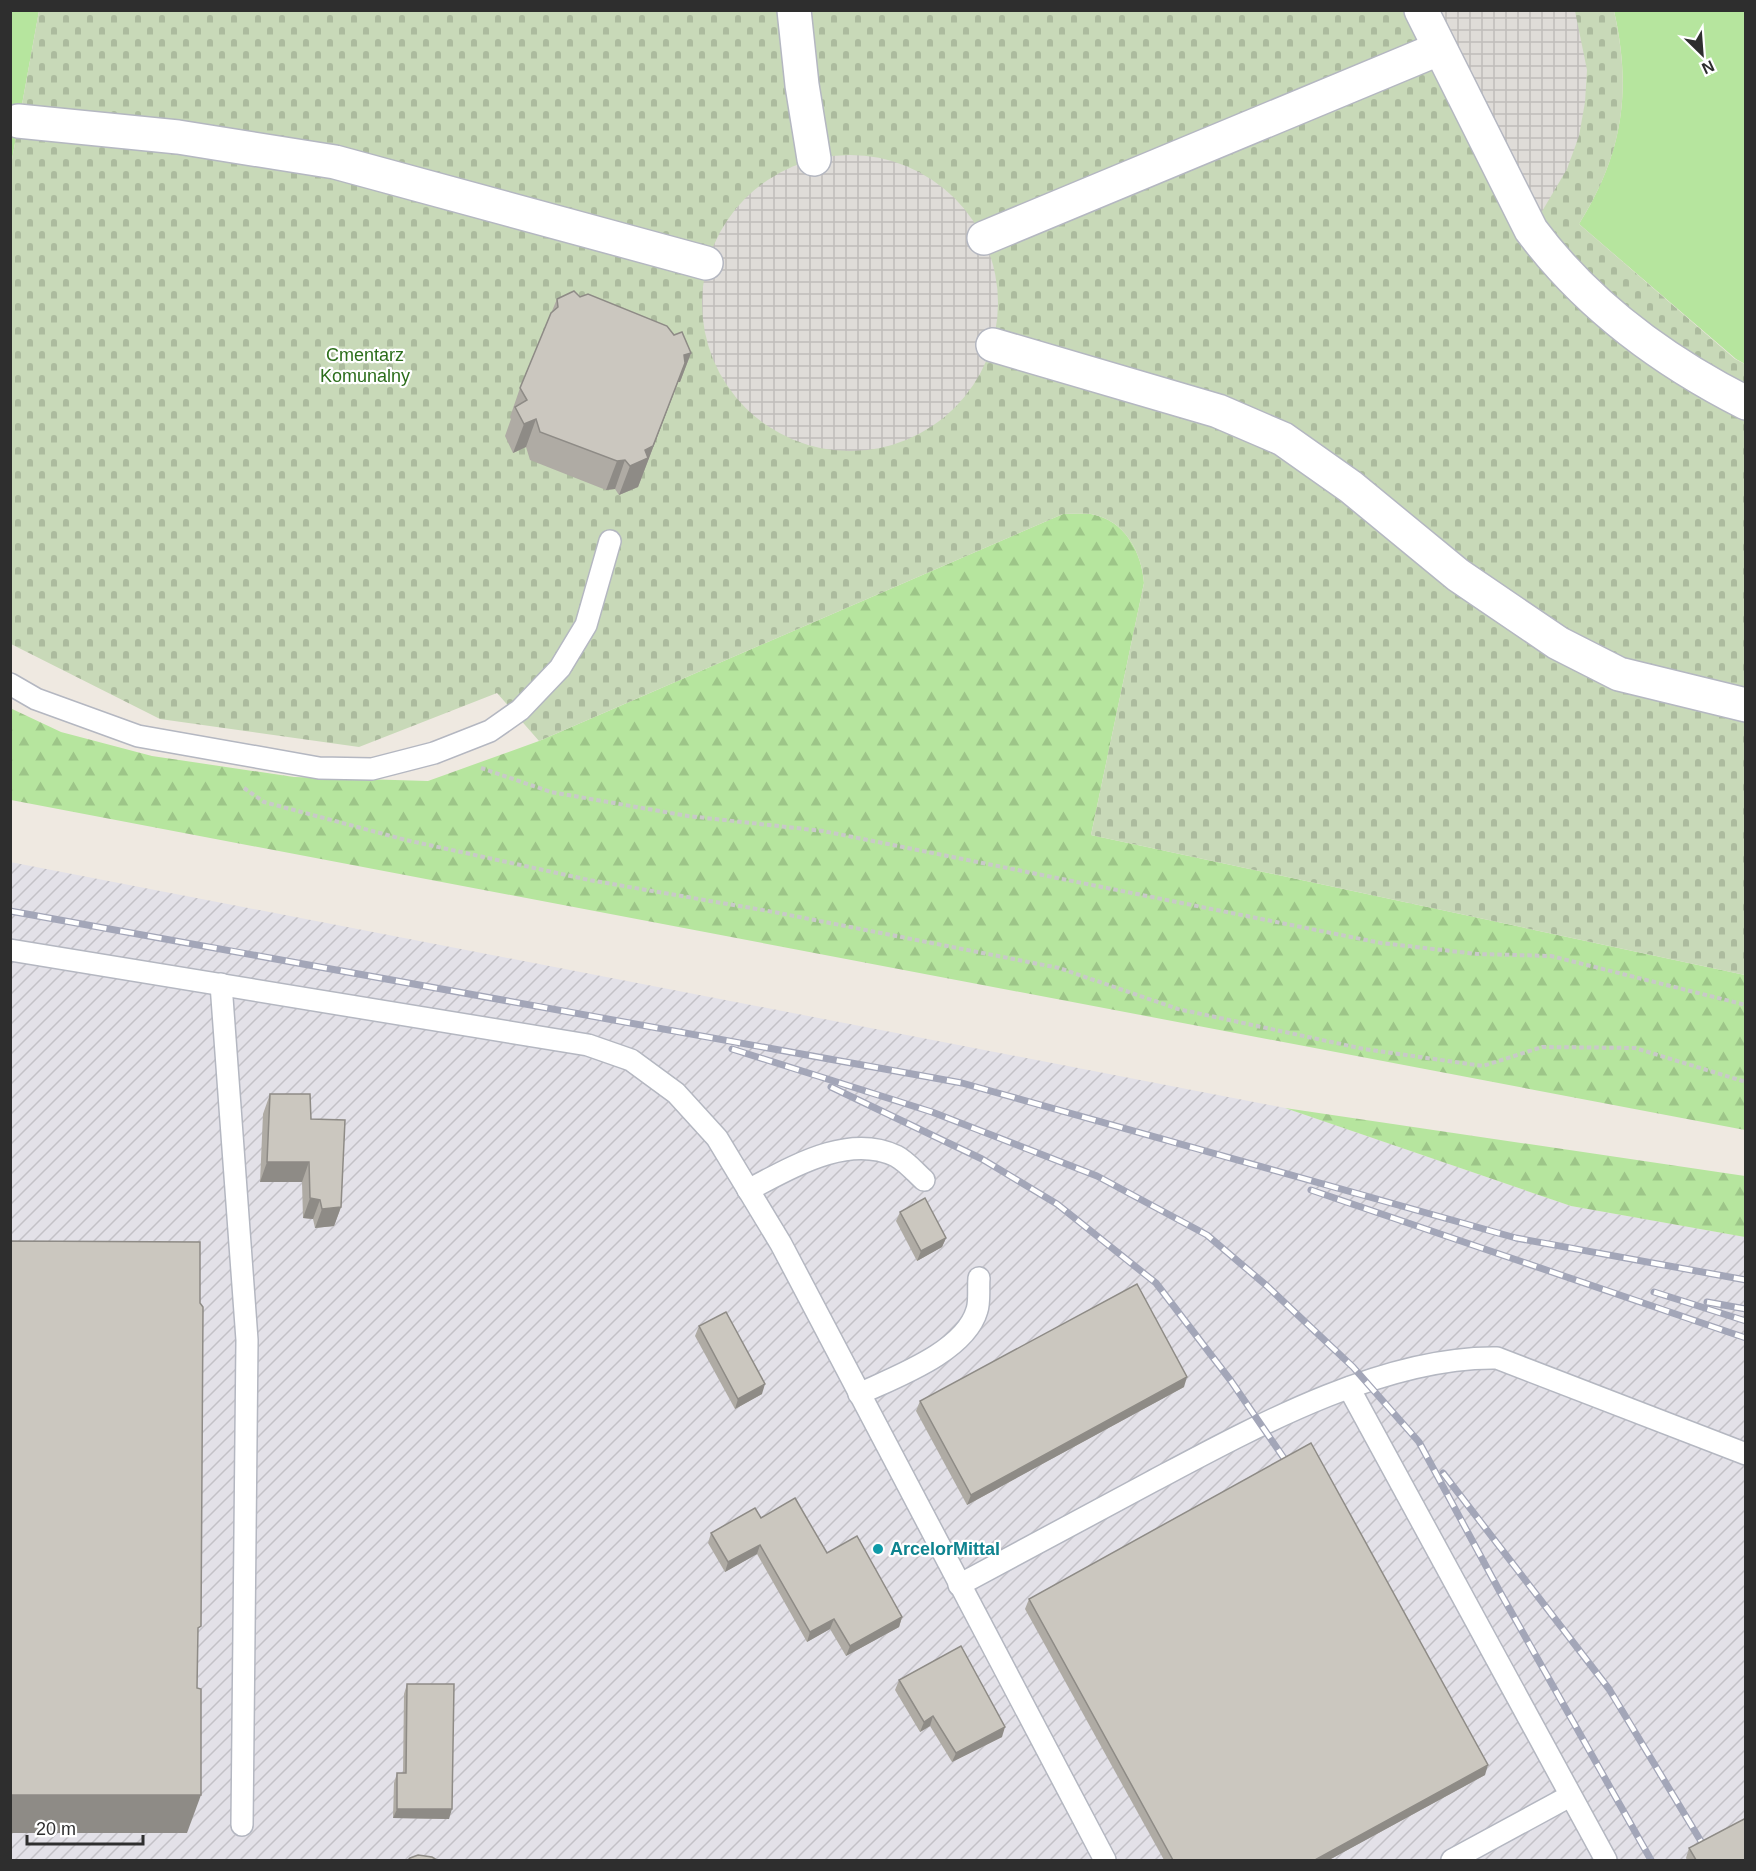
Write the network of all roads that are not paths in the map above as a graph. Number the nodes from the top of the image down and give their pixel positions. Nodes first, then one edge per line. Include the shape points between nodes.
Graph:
1 (794, 10) edge
2 (1421, 10) edge
3 (1436, 50) dead end
4 (14, 121) edge
5 (814, 159) dead end
6 (984, 238) dead end
7 (706, 262) dead end
8 (993, 345) dead end
9 (1746, 403) edge
10 (610, 541) dead end
11 (10, 684) edge
12 (1746, 705) edge
13 (10, 950) edge
14 (221, 984) junction
15 (924, 1180) dead end
16 (748, 1190) junction
17 (979, 1278) dead end
18 (1349, 1388) junction
19 (859, 1394) junction
20 (1746, 1454) edge
21 (959, 1585) junction
22 (1570, 1796) junction
23 (242, 1825) dead end
24 (1105, 1860) edge
25 (1452, 1860) edge
26 (1606, 1860) edge

1 - 5 street
2 - 9 street via 1531,230 1548,252 1624,327 1679,366
3 - 6 street
4 - 7 street via 177,137 335,162
8 - 12 street via 1218,411 1283,439 1351,488 1458,575 1558,643 1619,674
10 - 11 lane via 586,625 560,668 520,710 490,731 434,753 372,769 319,768 138,736 36,699
13 - 14 lane
14 - 16 lane via 588,1045 631,1060 676,1094 710,1131
14 - 23 lane via 247,1340
15 - 16 lane via 897,1156 868,1148 835,1151
16 - 19 lane via 781,1244
17 - 19 lane via 977,1311 961,1337 925,1363
18 - 20 lane via 1429,1365 1465,1358 1497,1358
18 - 21 lane via 1260,1424
18 - 22 lane
19 - 21 lane
21 - 24 lane
22 - 25 lane
22 - 26 lane

